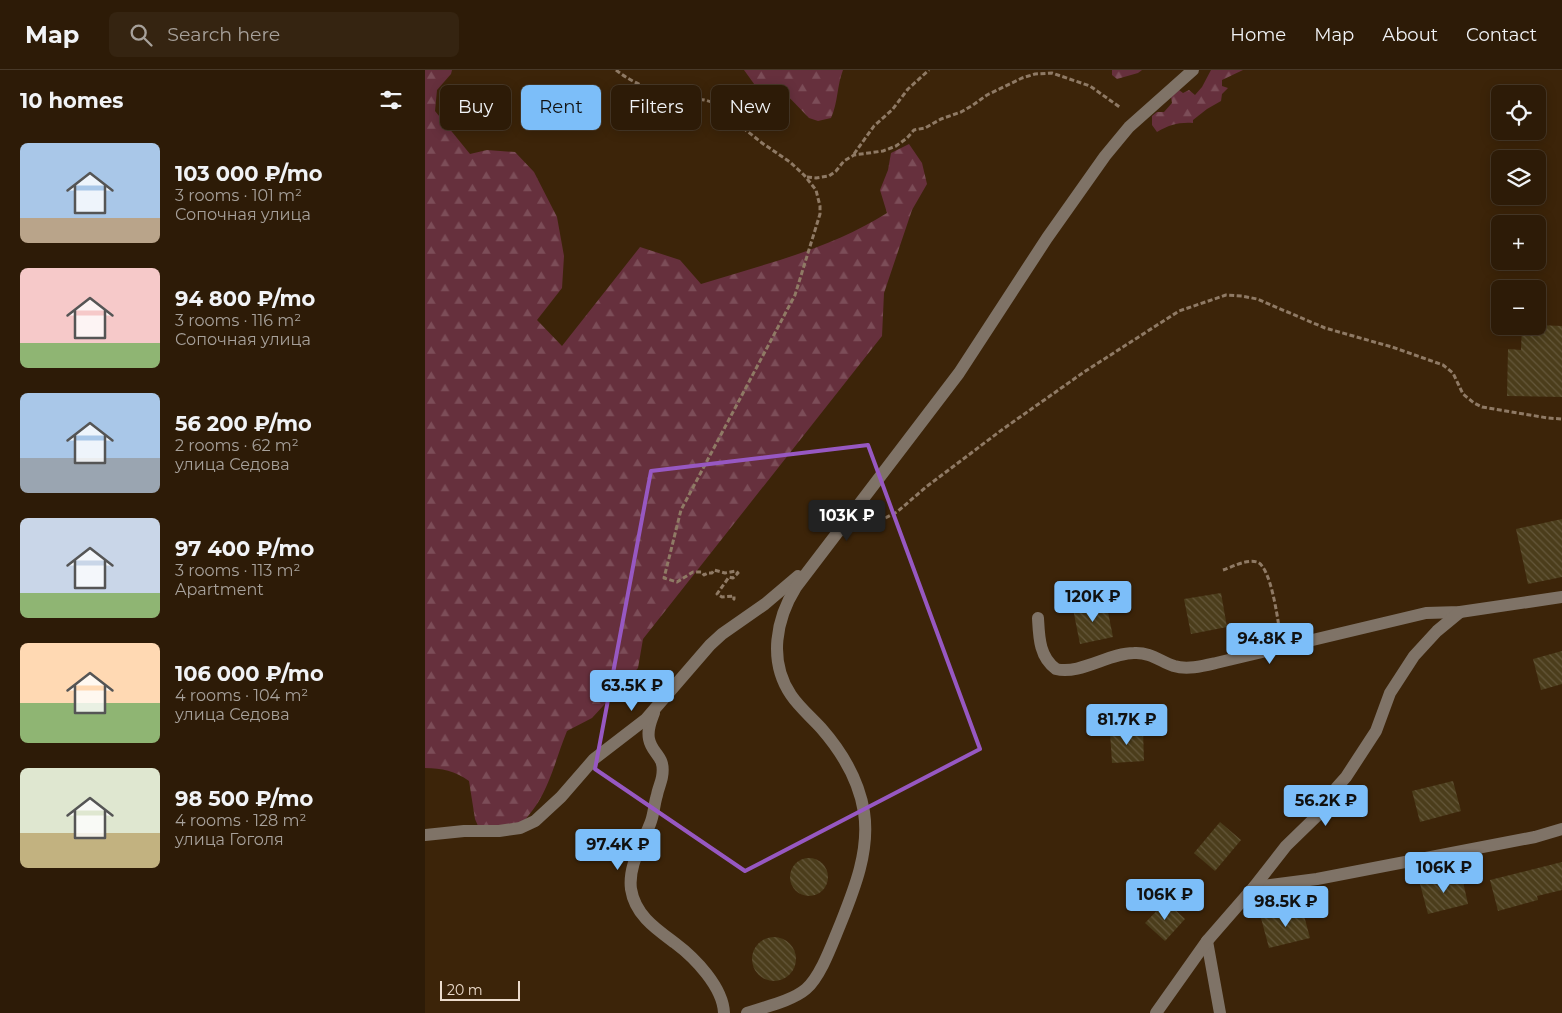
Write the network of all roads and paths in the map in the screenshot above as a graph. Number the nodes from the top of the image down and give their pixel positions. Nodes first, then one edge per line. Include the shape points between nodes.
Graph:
1 (617, 70) edge
2 (929, 70) edge
3 (1193, 70) edge
4 (1127, 111) dead end
5 (854, 155) junction
6 (806, 177) junction
7 (1562, 419) edge
8 (848, 518) junction
9 (823, 552) junction
10 (1223, 570) dead end
11 (1562, 597) edge
12 (733, 606) dead end
13 (1460, 612) junction
14 (1038, 618) dead end
15 (1283, 648) junction
16 (656, 708) junction
17 (1562, 828) edge
18 (425, 834) edge
19 (1254, 887) junction
20 (1207, 941) junction
21 (724, 1013) edge
22 (747, 1013) edge
23 (1155, 1013) edge
24 (1220, 1013) edge

1 - 6 path via 630,80 658,92 711,102
2 - 5 path via 874,126
3 - 8 street via 1129,127 1105,156 959,373
4 - 5 path via 1090,86 1056,74 1041,73 1009,84 961,112 914,130 896,146
5 - 6 path via 829,176
6 - 12 path via 815,190 820,214 795,295 681,510 664,578 677,582 693,572 702,572 703,575 714,570 736,571 738,573 733,578 729,577 717,594 734,596
7 - 8 path via 1482,407 1463,394 1449,369 1436,362 1325,328 1257,299 1226,295 1179,311 1083,372 1003,429 897,512 872,522
8 - 9 street
9 - 16 street via 778,594 710,645
9 - 22 street via 786,605 778,636 778,663 790,693 827,736 851,772 864,811 860,870 833,943 815,978 804,990
10 - 15 path via 1247,562 1257,562 1264,567
11 - 13 street
13 - 15 street via 1426,613
13 - 19 street via 1414,656 1390,693 1376,731 1346,777 1322,811 1287,846
14 - 15 street via 1039,643 1052,666 1059,669 1071,669 1135,652 1152,655 1173,666 1194,667
16 - 18 street via 594,759 561,797 531,823 499,832
16 - 21 street via 649,728 649,740 661,757 662,775 651,823 633,864 631,889 646,920 686,952 718,990
17 - 19 street via 1535,837 1336,876
19 - 20 street
20 - 23 street
20 - 24 street

